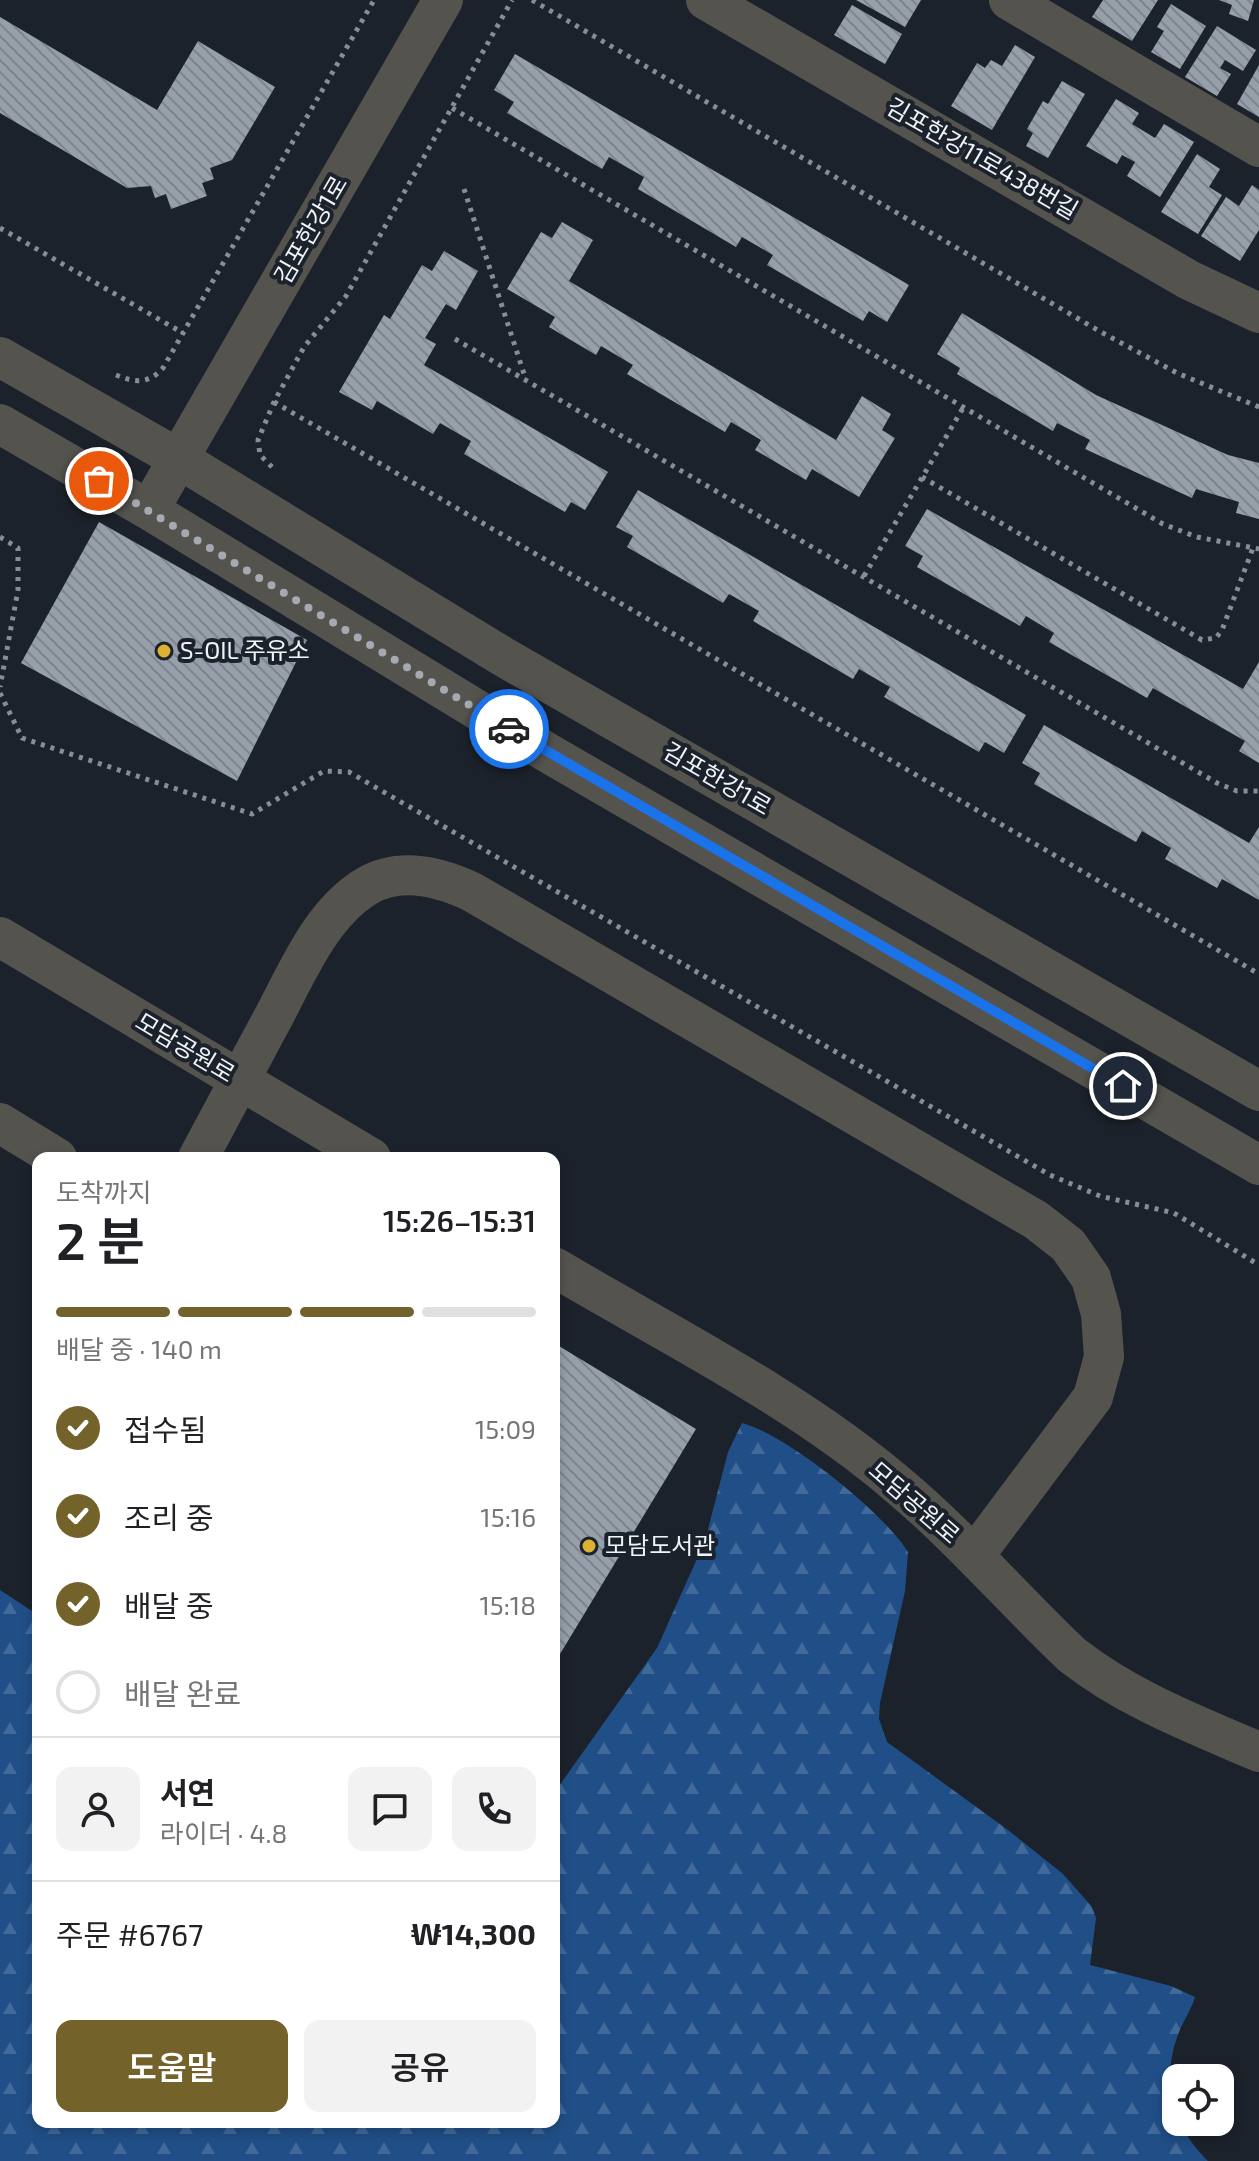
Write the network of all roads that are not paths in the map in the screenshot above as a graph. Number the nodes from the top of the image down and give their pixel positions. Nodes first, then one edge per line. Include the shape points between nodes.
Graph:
1 (443, 0) edge
2 (706, 0) edge
3 (1009, 0) edge
4 (1259, 147) edge
5 (1259, 313) edge
6 (0, 357) edge
7 (0, 424) edge
8 (179, 459) junction
9 (149, 510) junction
10 (0, 937) edge
11 (240, 1081) junction
12 (1259, 1091) edge
13 (0, 1123) edge
14 (47, 1152) edge
15 (201, 1152) edge
16 (361, 1152) edge
17 (1259, 1165) edge
18 (560, 1271) edge
19 (974, 1556) junction
20 (1259, 1752) edge

1 - 8 street, 김포한강1로
2 - 5 street, 김포한강11로438번길 via 1189,280
3 - 4 street
6 - 8 street, 김포한강1로
7 - 9 street
8 - 9 street, 김포한강1로
8 - 12 street, 김포한강1로 via 516,664
9 - 17 street via 548,753
10 - 11 street, 모담공원로
11 - 15 street
11 - 16 street, 모담공원로
11 - 19 street via 313,944 340,908 369,885 404,874 440,877 1036,1220 1068,1245 1091,1278 1101,1314 1104,1357 1093,1397
13 - 14 street
18 - 19 street, 모담공원로 via 800,1413 898,1484
19 - 20 street, 모담공원로 via 1096,1674 1147,1703

